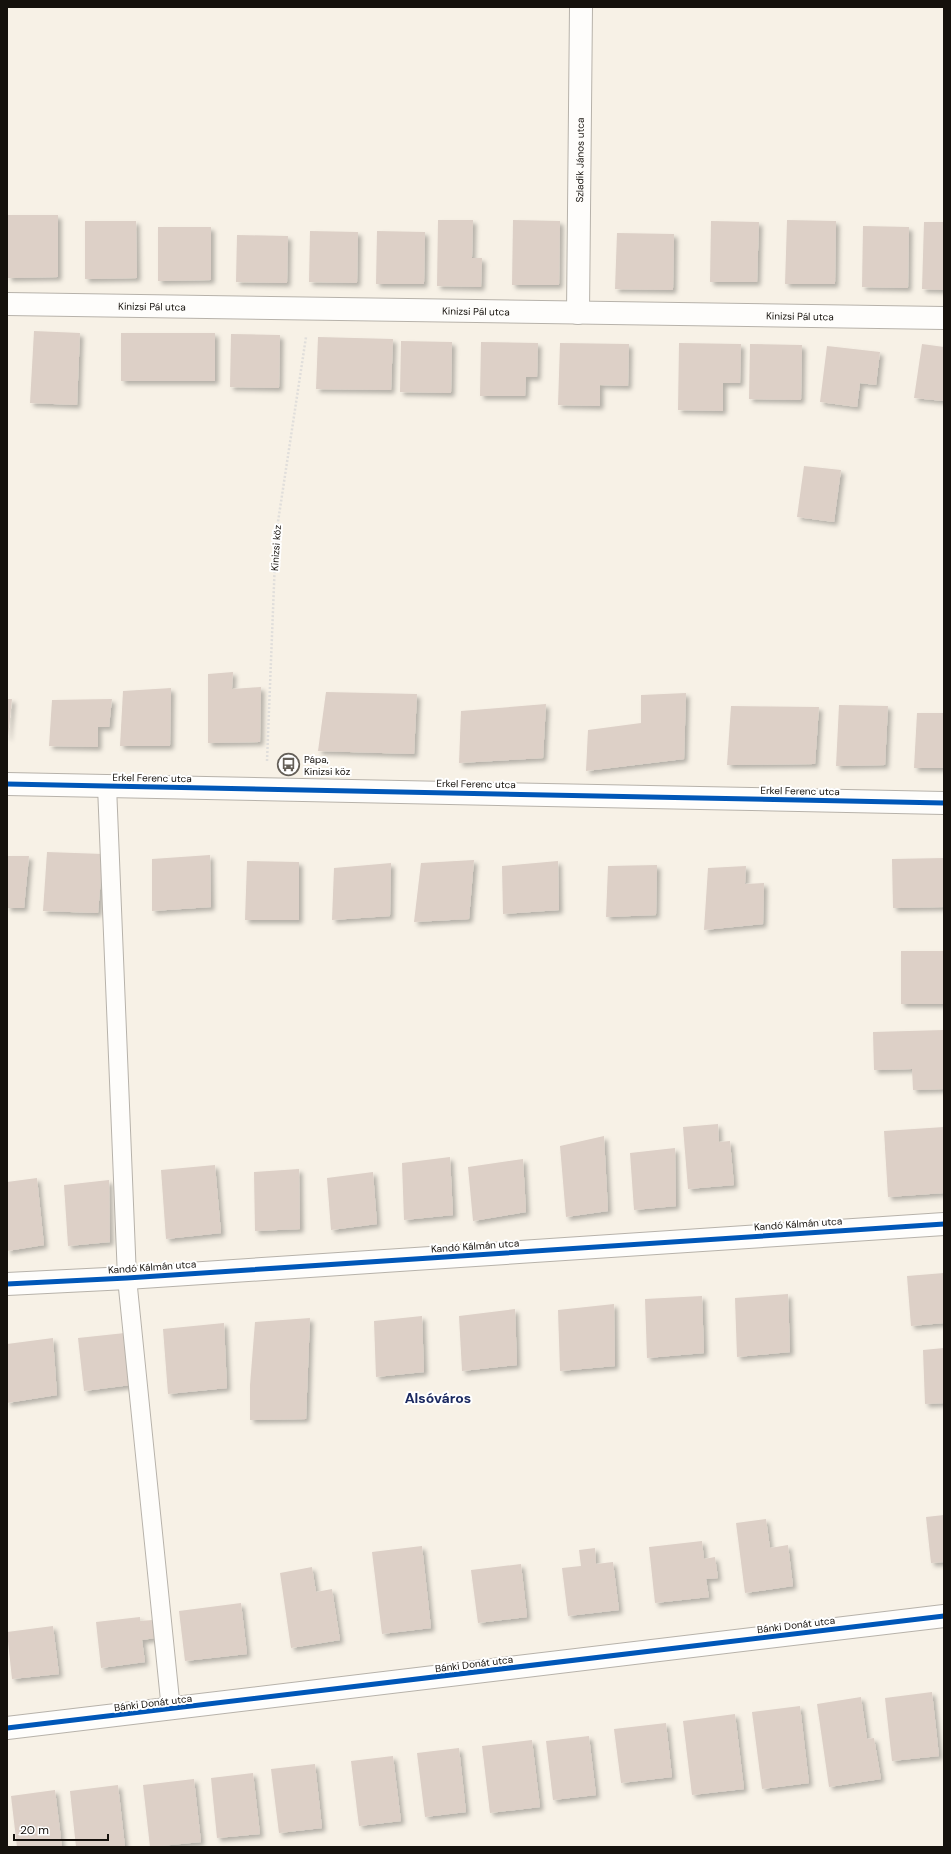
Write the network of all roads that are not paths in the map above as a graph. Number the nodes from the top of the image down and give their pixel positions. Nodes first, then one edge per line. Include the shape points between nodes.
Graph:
1 (581, 7) edge
2 (7, 304) edge
3 (578, 313) junction
4 (944, 318) edge
5 (7, 784) edge
6 (107, 786) junction
7 (944, 802) edge
8 (944, 1224) edge
9 (127, 1278) junction
10 (7, 1284) edge
11 (944, 1616) edge
12 (171, 1710) junction
13 (7, 1728) edge

1 - 3 street, Szladik János utca
2 - 3 street, Kinizsi Pál utca
3 - 4 street, Kinizsi Pál utca
5 - 6 street, Erkel Ferenc utca
6 - 7 street, Erkel Ferenc utca
6 - 9 lane
8 - 9 street, Kandó Kálmán utca
9 - 10 street, Kandó Kálmán utca
9 - 12 lane
11 - 12 street, Bánki Donát utca
12 - 13 street, Bánki Donát utca

